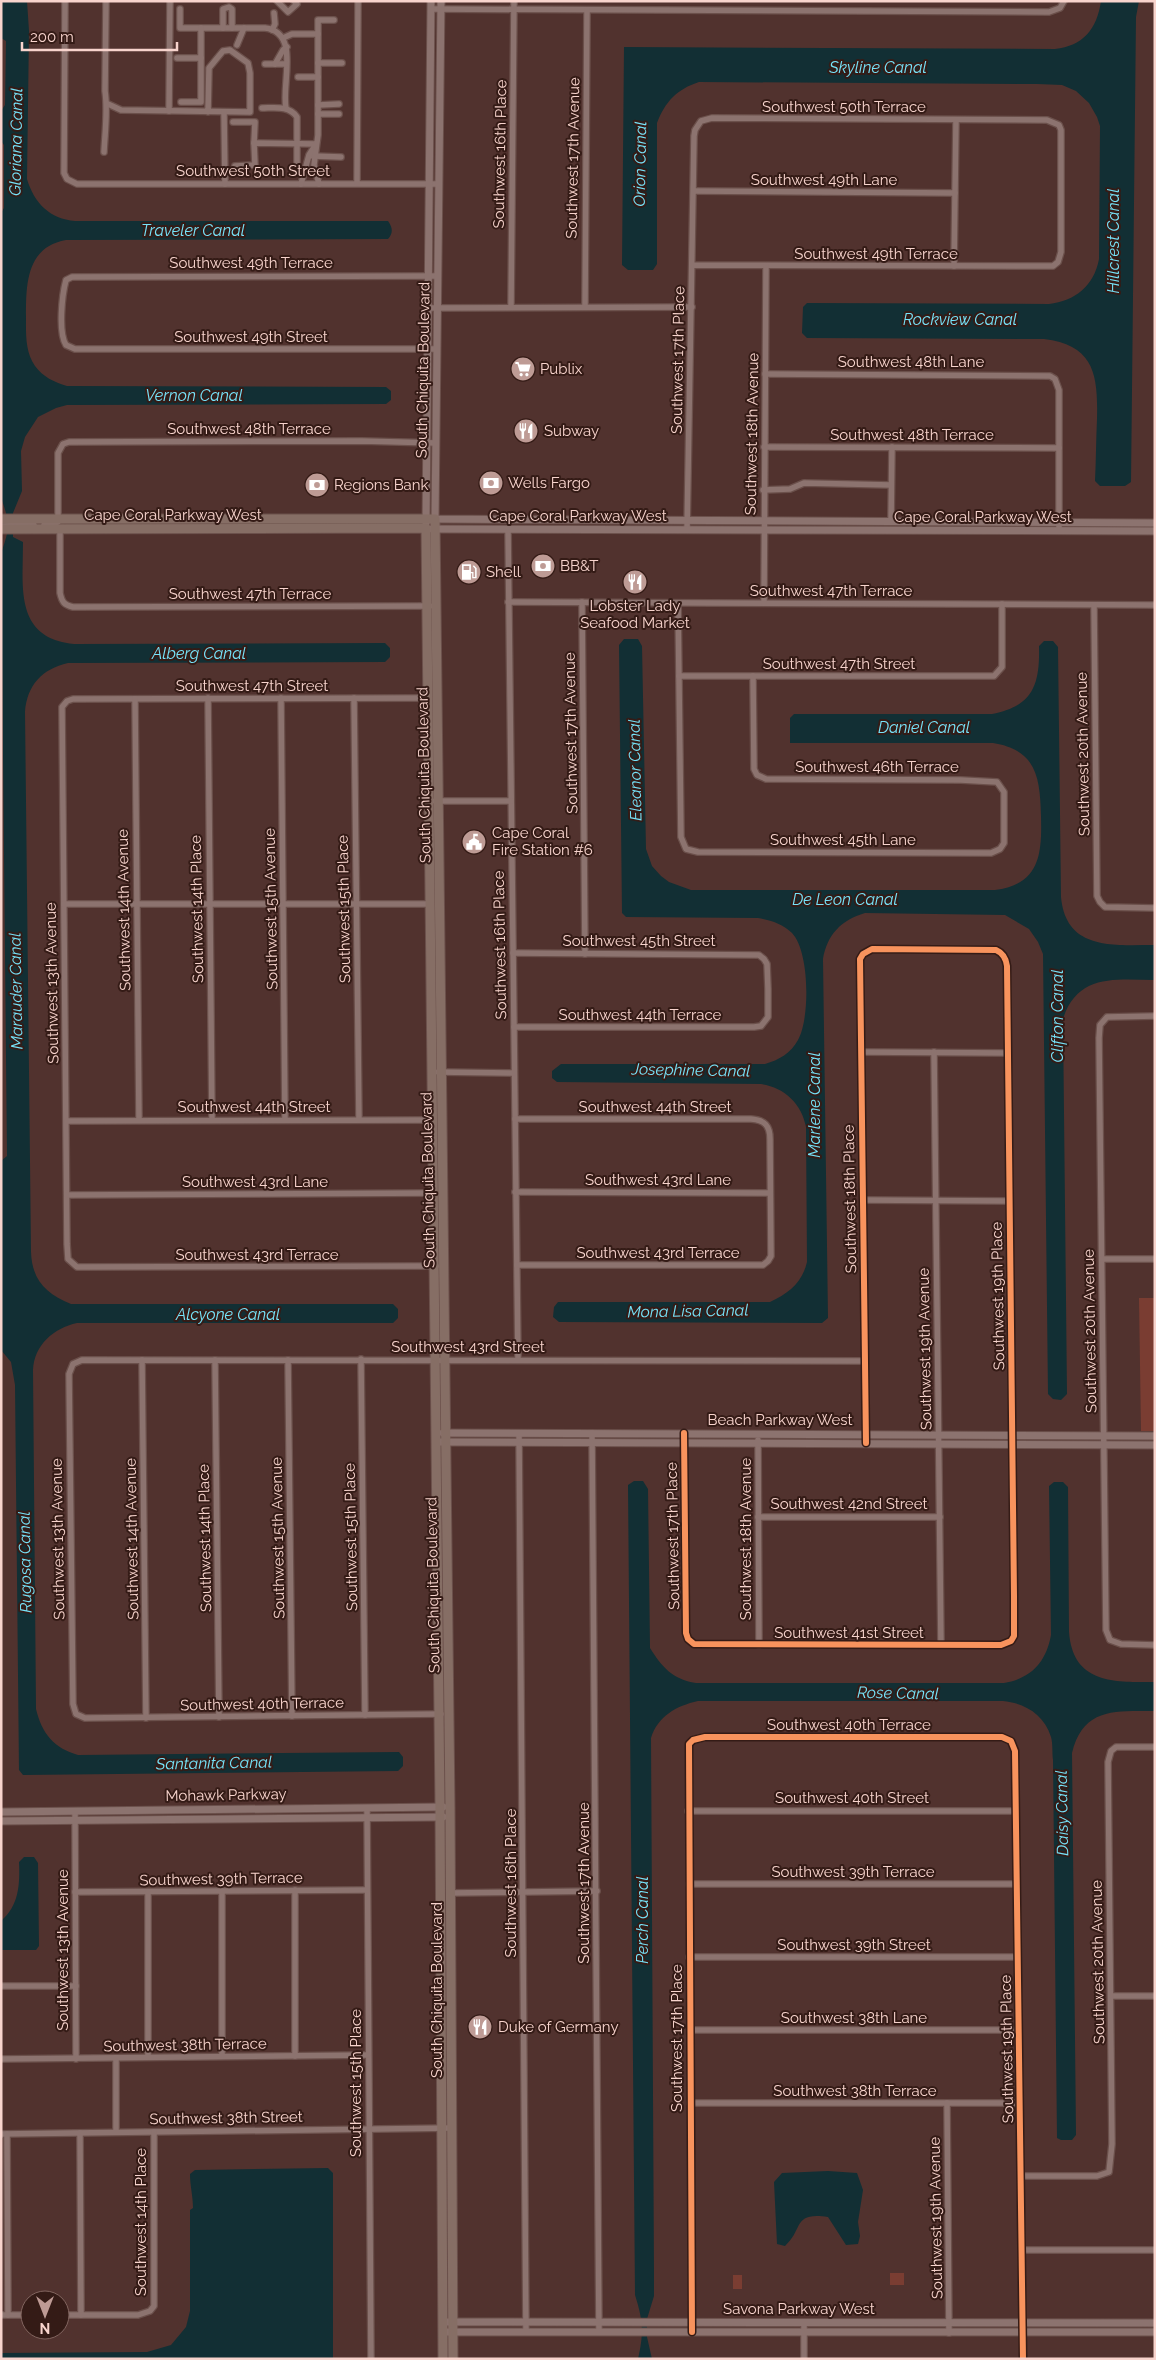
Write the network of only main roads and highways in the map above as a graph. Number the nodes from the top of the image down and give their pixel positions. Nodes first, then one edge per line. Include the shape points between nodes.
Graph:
1 (1, 519) edge
2 (191, 519) junction
3 (320, 519) junction
4 (22, 524) junction
5 (59, 524) junction
6 (430, 524) junction
7 (1, 527) edge
8 (128, 528) junction
9 (255, 528) junction
10 (433, 802) junction
11 (434, 904) junction
12 (437, 1120) junction
13 (438, 1266) junction
14 (440, 1437) junction
15 (447, 2128) junction
16 (448, 2332) junction
17 (443, 2359) edge
18 (453, 2359) edge

1 - 4 main road, Cape Coral Parkway West
2 - 3 main road, Cape Coral Parkway West
2 - 5 main road, Cape Coral Parkway West
2 - 8 main road via 173,524 131,524
3 - 6 main road, Cape Coral Parkway West
3 - 9 main road via 313,524 271,524
4 - 5 main road, Cape Coral Parkway West
4 - 7 main road, Cape Coral Parkway West
5 - 8 main road, Cape Coral Parkway West
6 - 9 main road, Cape Coral Parkway West
6 - 10 main road, South Chiquita Boulevard via 436,606
6 - 10 main road, South Chiquita Boulevard via 426,606
8 - 9 main road, Cape Coral Parkway West
10 - 11 main road, South Chiquita Boulevard
11 - 12 main road, South Chiquita Boulevard via 441,1072
11 - 12 main road, South Chiquita Boulevard via 431,1072
12 - 13 main road, South Chiquita Boulevard via 442,1194
12 - 13 main road, South Chiquita Boulevard via 432,1193
13 - 14 main road, South Chiquita Boulevard
14 - 15 main road, South Chiquita Boulevard via 439,1714
14 - 15 main road, South Chiquita Boulevard via 451,1893
15 - 16 main road, South Chiquita Boulevard
16 - 17 main road, South Chiquita Boulevard
16 - 18 main road, South Chiquita Boulevard

